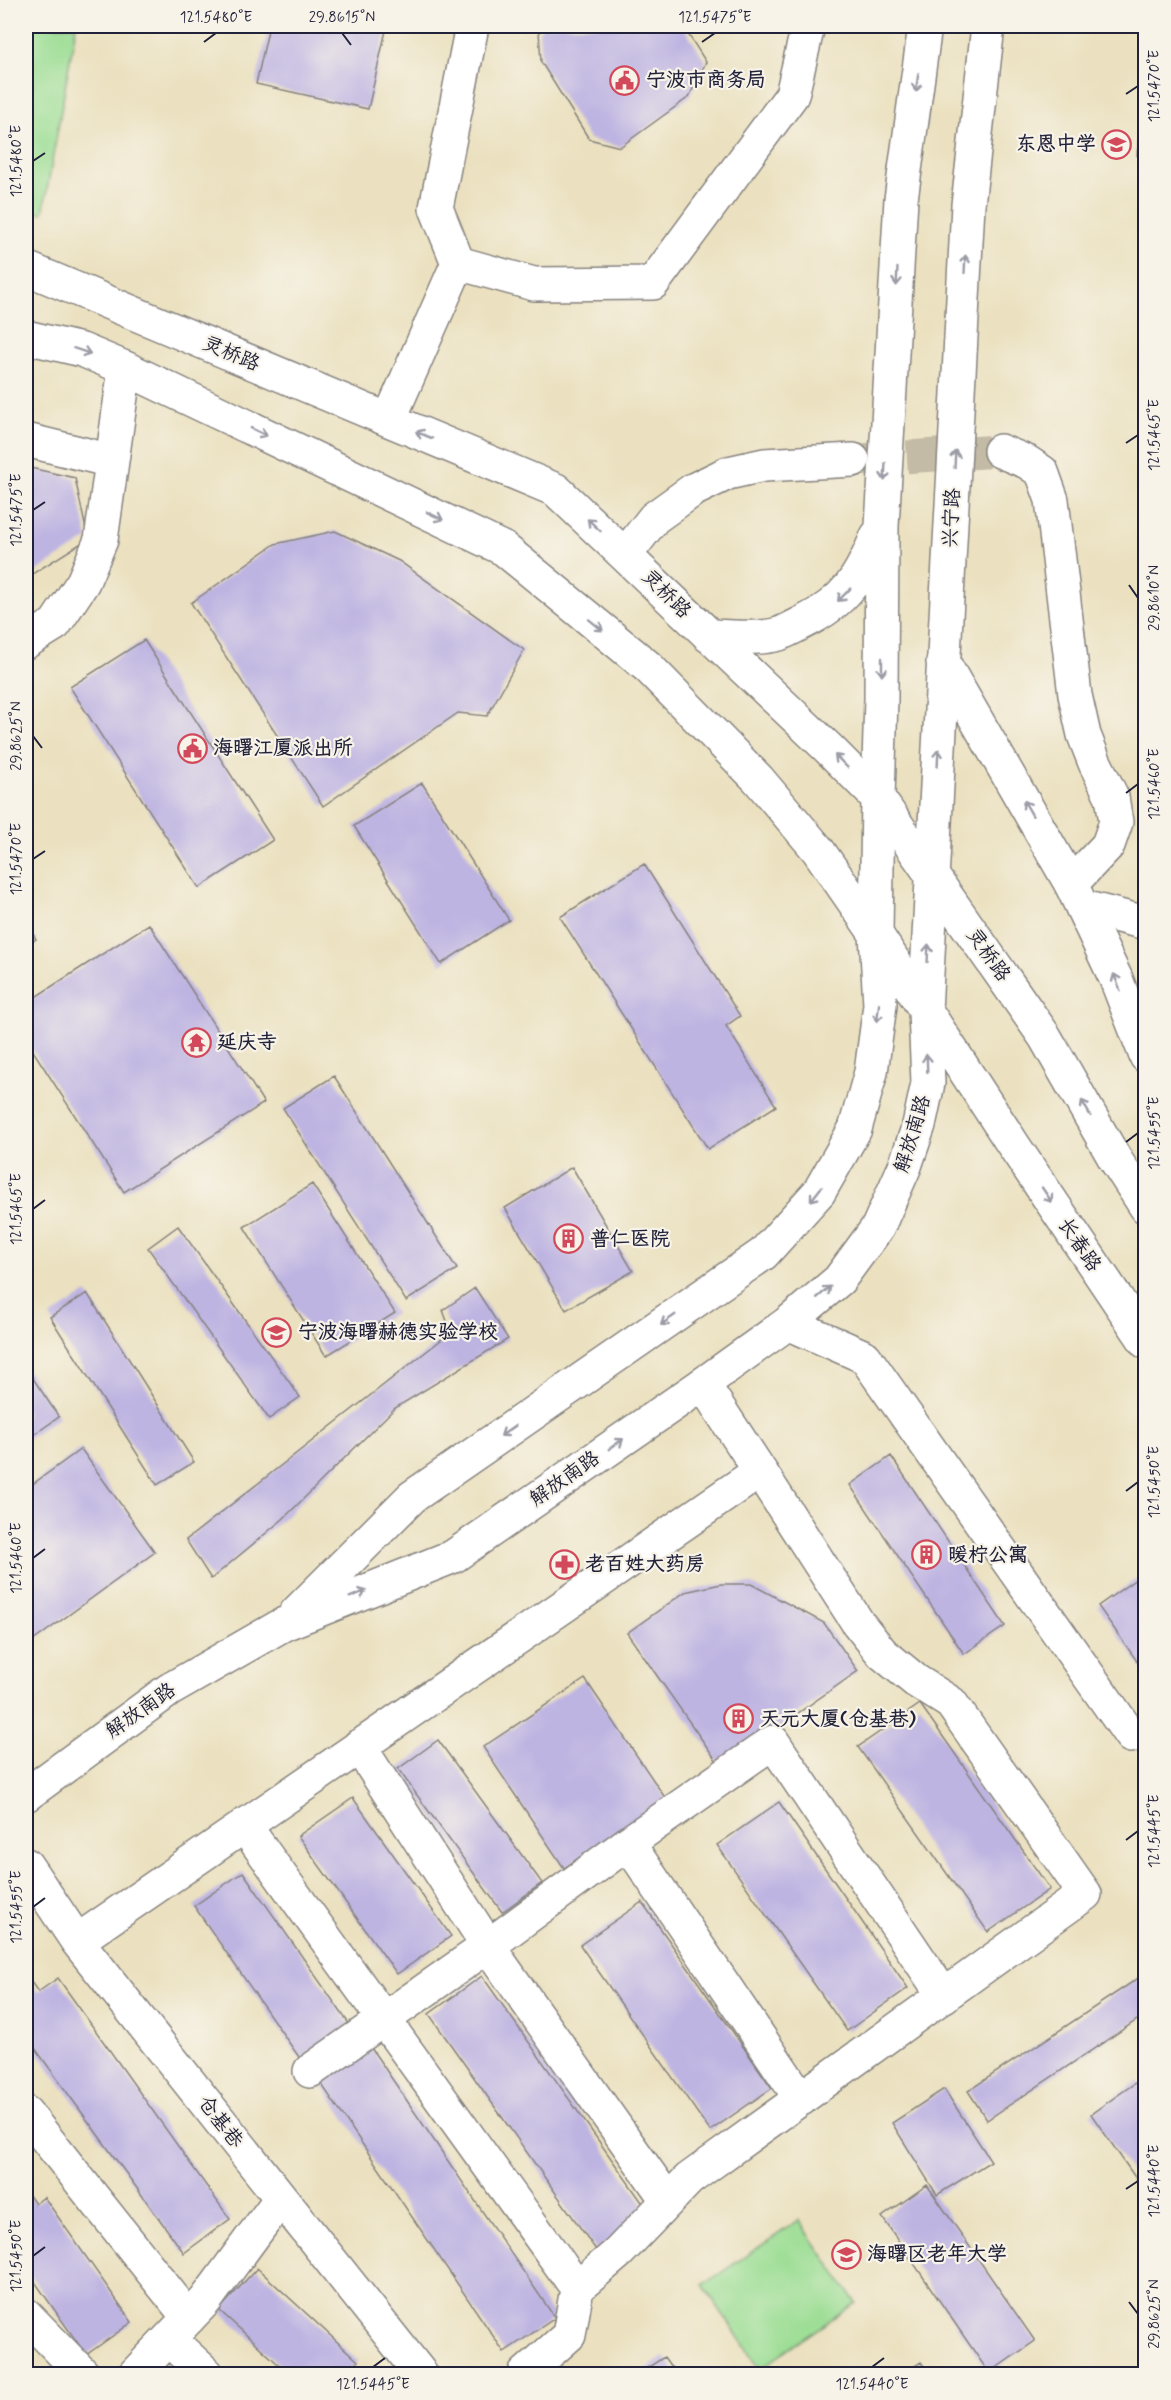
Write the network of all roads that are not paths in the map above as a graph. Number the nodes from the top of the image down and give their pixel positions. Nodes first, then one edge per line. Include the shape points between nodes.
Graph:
1 (472, 26) edge
2 (808, 26) edge
3 (925, 26) edge
4 (988, 26) edge
5 (458, 263) junction
6 (26, 268) edge
7 (26, 337) edge
8 (125, 368) junction
9 (389, 420) junction
10 (26, 440) edge
11 (1000, 451) tunnel mouth
12 (853, 460) tunnel mouth
13 (112, 462) junction
14 (882, 526) junction
15 (626, 554) junction
16 (709, 636) junction
17 (26, 642) edge
18 (943, 662) junction
19 (878, 798) junction
20 (932, 875) junction
21 (1077, 895) junction
22 (1146, 923) edge
23 (876, 934) junction
24 (925, 1011) junction
25 (1146, 1056) edge
26 (1146, 1207) edge
27 (788, 1323) junction
28 (1146, 1342) edge
29 (703, 1384) junction
30 (760, 1471) junction
31 (284, 1624) junction
32 (1131, 1737) dead end
33 (359, 1746) junction
34 (26, 1795) edge
35 (244, 1825) junction
36 (628, 1843) junction
37 (26, 1865) edge
38 (77, 1941) junction
39 (488, 1946) junction
40 (944, 1996) junction
41 (383, 2018) junction
42 (310, 2071) dead end
43 (801, 2099) junction
44 (26, 2113) edge
45 (281, 2198) junction
46 (668, 2201) junction
47 (577, 2288) junction
48 (26, 2315) edge
49 (179, 2329) junction
50 (84, 2374) edge
51 (135, 2374) edge
52 (207, 2374) edge
53 (421, 2374) edge
54 (525, 2374) edge

1 - 5 main road via 436,208
2 - 5 main road via 792,95 653,283 534,284
3 -> 14 main road via 901,199
18 -> 4 main road, 兴宁路 via 968,205
5 - 9 main road
6 - 9 main road, 灵桥路
7 -> 8 main road via 82,350
8 - 13 main road
8 -> 23 main road via 504,549 648,667 758,779 818,850
15 -> 9 main road, 灵桥路 via 556,490
10 - 13 main road
11 - 21 main road via 1042,472 1052,500 1075,695 1084,735 1112,797 1116,822 1108,845
12 - 15 main road via 764,465 728,473 693,490 654,518
13 - 17 main road via 101,540 83,582 55,624
14 -> 16 main road via 854,584 819,614 778,634
14 -> 19 main road
15 - 16 main road, 灵桥路
19 -> 16 main road, 灵桥路
20 -> 18 main road, 兴宁路
21 -> 18 main road
19 - 20 main road, 灵桥路
19 - 23 main road
24 -> 20 main road, 兴宁路
26 -> 20 main road, 灵桥路 via 1045,1036
21 - 22 main road
25 -> 21 main road
23 - 24 main road
23 -> 31 main road via 880,1005 871,1072 855,1129 819,1192 763,1254 412,1497
27 -> 24 main road, 解放南路 via 839,1280 878,1227 905,1166 928,1083
24 -> 28 main road, 长春路
27 - 29 main road, 解放南路
27 - 32 main road via 865,1357
29 - 30 main road
31 -> 29 main road, 解放南路 via 454,1556
30 - 33 main road
30 - 40 main road via 858,1623 882,1653 951,1703 1085,1894
31 - 34 main road, 解放南路 via 169,1690
33 - 35 main road
33 - 39 main road
35 - 38 main road
35 - 41 main road
36 - 39 main road
36 - 40 main road via 773,1742
36 - 43 main road
37 - 38 main road, 仓基巷
38 - 45 main road, 仓基巷
39 - 41 main road
39 - 46 main road
40 - 43 main road
41 - 42 main road
41 - 47 main road
43 - 46 main road via 689,2180
44 - 49 main road
45 - 49 main road via 205,2301
45 - 53 main road, 仓基巷
46 - 47 main road via 618,2253
47 - 54 main road via 569,2334
48 - 50 main road
49 - 51 main road
49 - 52 main road

